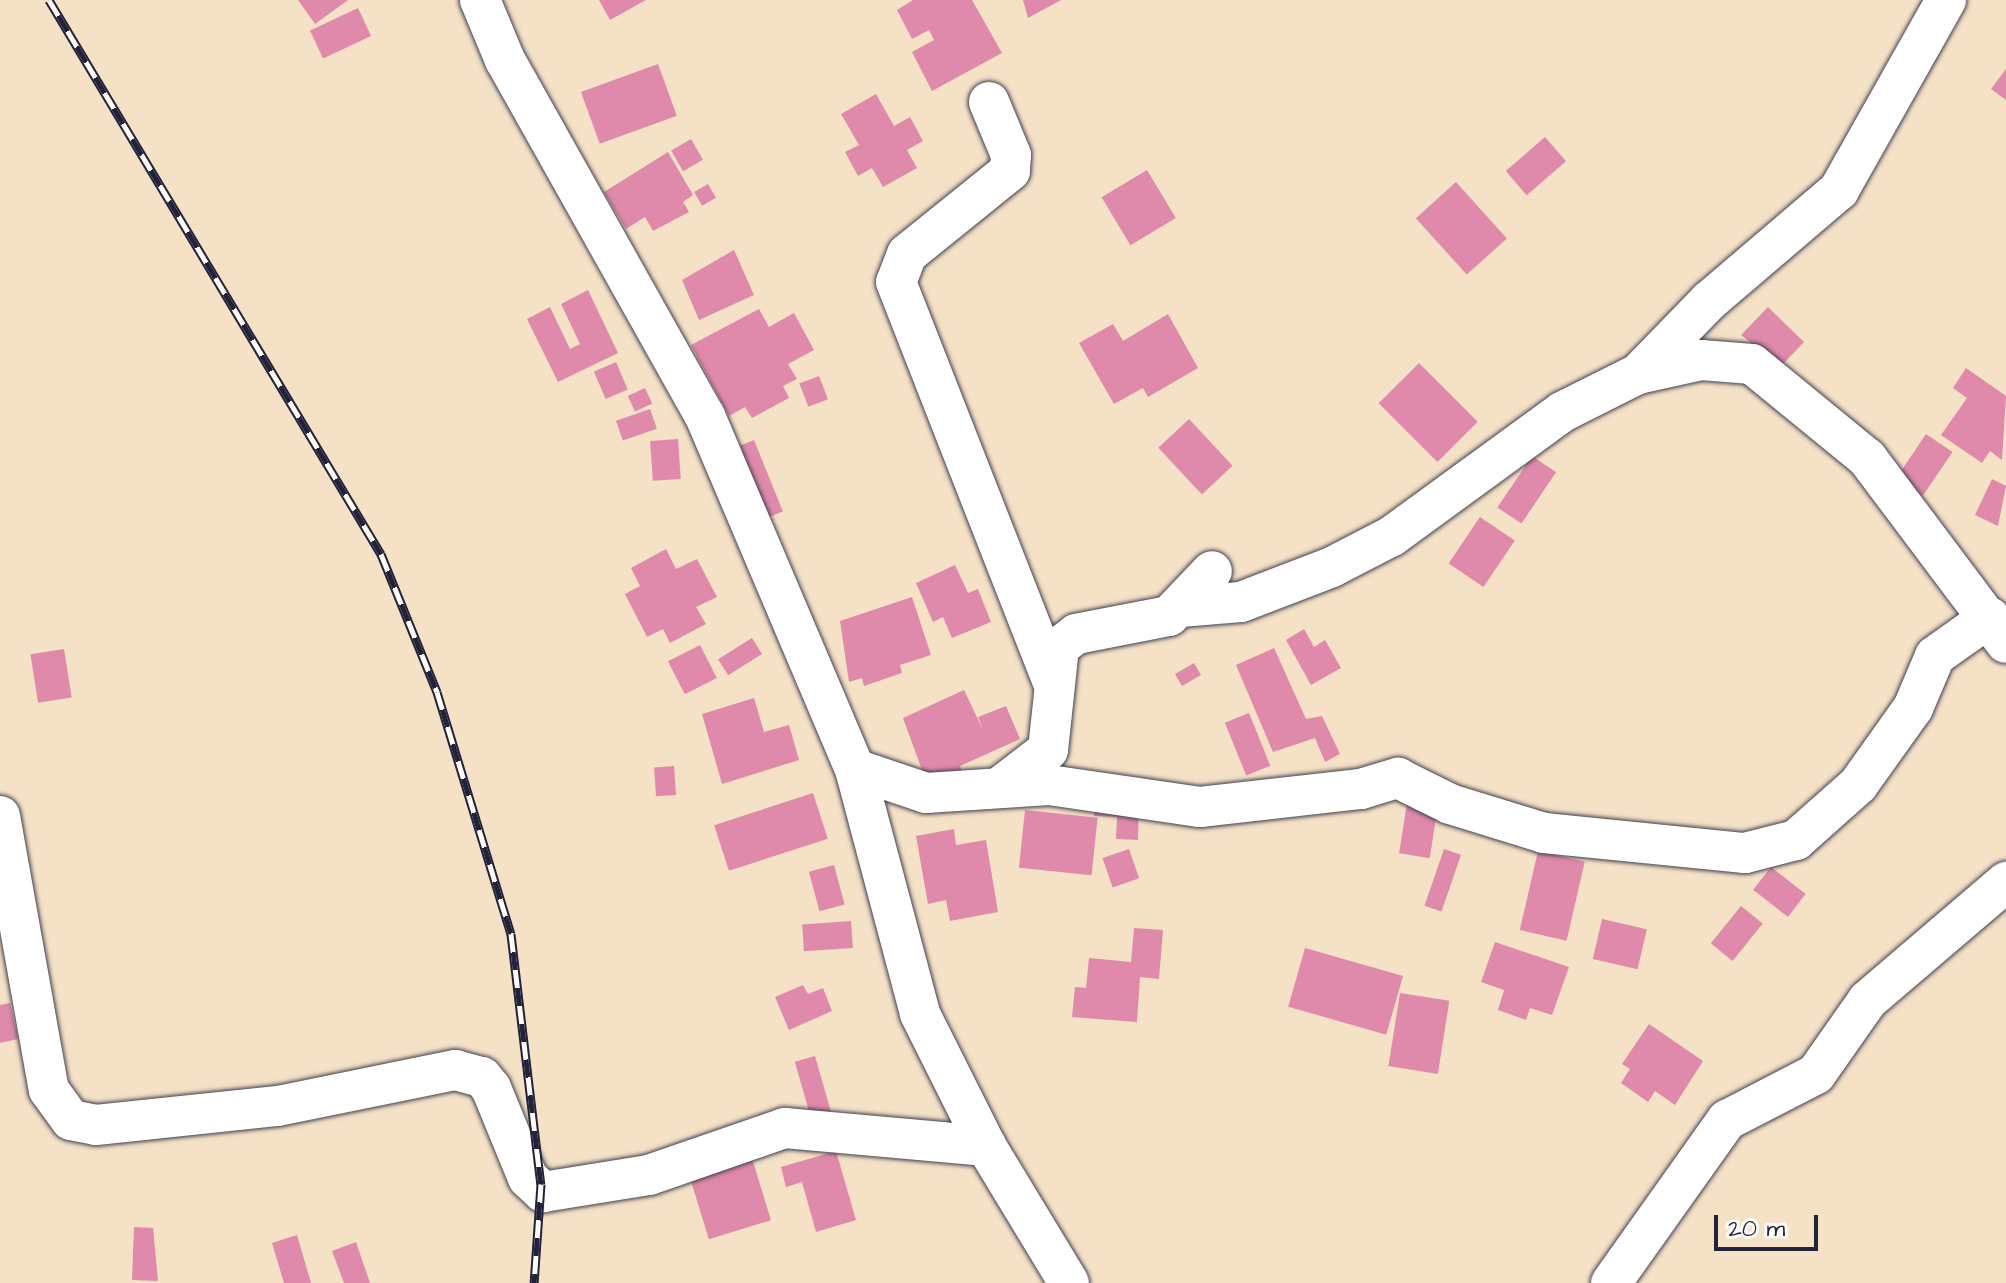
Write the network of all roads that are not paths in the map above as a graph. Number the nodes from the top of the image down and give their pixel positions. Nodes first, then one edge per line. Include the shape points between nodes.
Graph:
1 (480, 0) edge
2 (1946, 0) edge
3 (989, 102) dead end
4 (1638, 374) junction
5 (1212, 571) dead end
6 (1180, 607) junction
7 (1998, 630) edge
8 (1052, 681) junction
9 (855, 769) junction
10 (1001, 786) junction
11 (0, 816) edge
12 (2006, 882) edge
13 (986, 1146) junction
14 (1069, 1283) edge
15 (1611, 1283) edge

1 - 9 street via 505,60 705,416
2 - 4 street via 1839,190 1709,301
3 - 8 street via 1011,155 1010,171 907,254 896,282
4 - 6 street via 1562,412 1368,549 1241,602
4 - 7 street via 1701,360 1752,364 1867,458
5 - 6 street
6 - 8 street via 1156,621 1076,634 1059,647
7 - 10 street via 1935,656 1913,708 1858,785 1777,849 1745,853 1544,833 1450,804 1398,778 1361,789 1200,807 1079,787
8 - 10 street via 1048,750 1035,767
9 - 10 street via 926,793
9 - 13 street via 920,1014
11 - 13 street via 49,1090 71,1120 96,1125 278,1106 455,1070 482,1077 491,1088 528,1178 543,1192 649,1175 785,1128
12 - 15 street via 1868,1000 1816,1074 1727,1120
13 - 14 street

